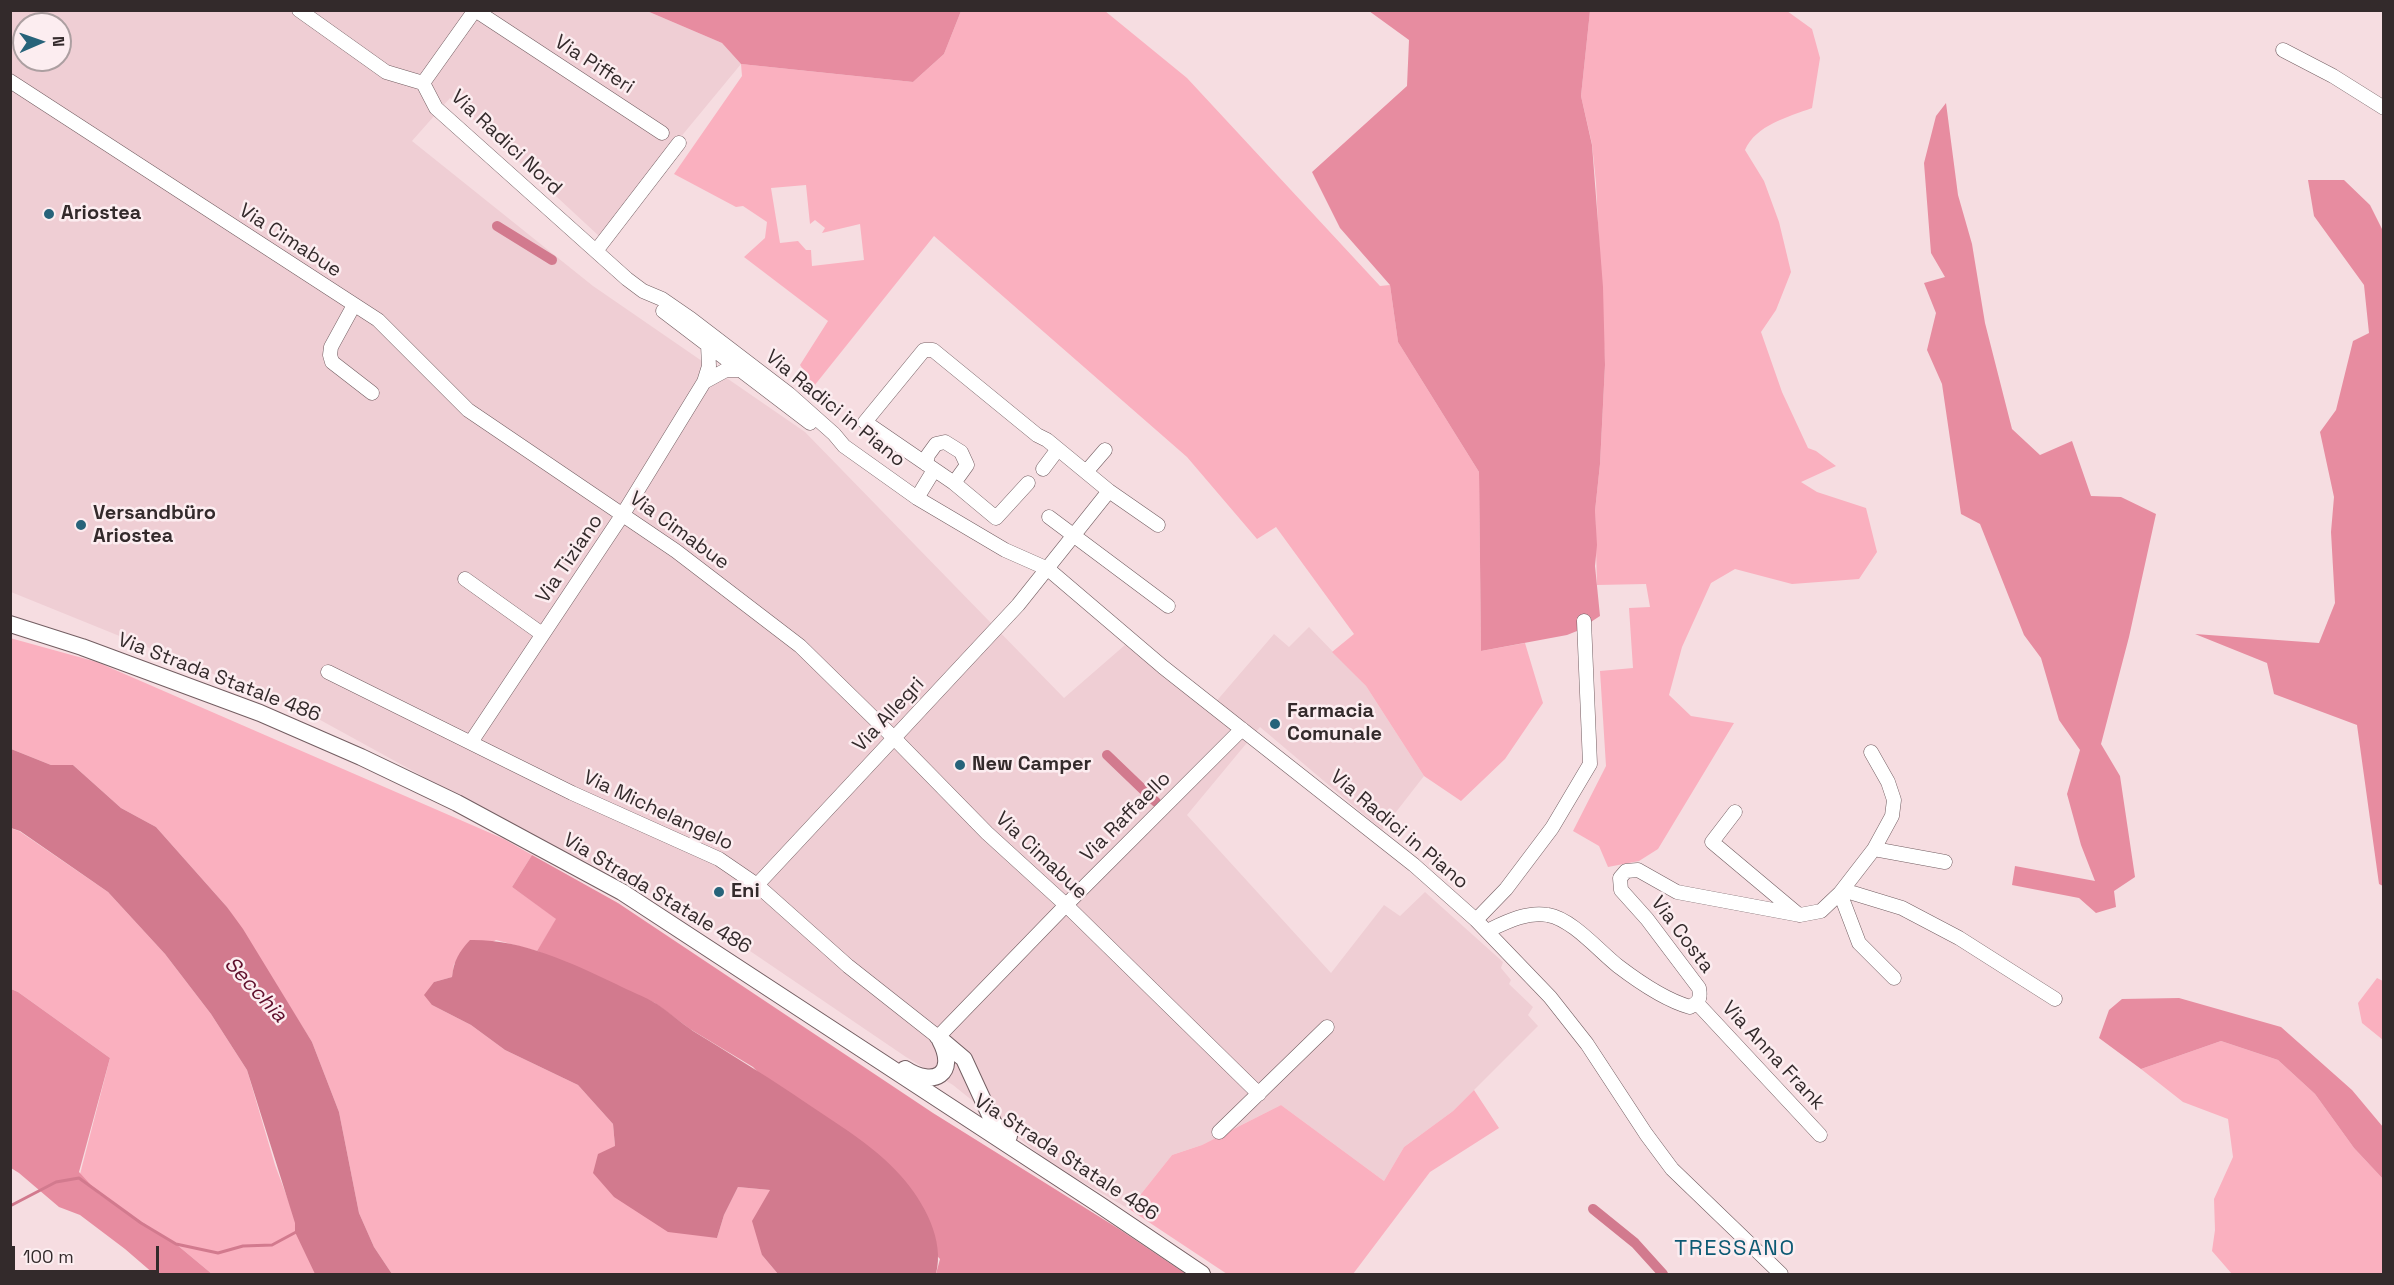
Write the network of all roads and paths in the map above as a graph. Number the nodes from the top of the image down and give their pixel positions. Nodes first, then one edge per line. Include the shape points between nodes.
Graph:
1 (299, 10) edge
2 (475, 10) edge
3 (2283, 50) dead end
4 (10, 81) edge
5 (423, 83) junction
6 (2384, 108) edge
7 (662, 133) dead end
8 (679, 143) dead end
9 (597, 251) junction
10 (650, 294) junction
11 (672, 299) junction
12 (354, 305) junction
13 (678, 321) junction
14 (708, 345) junction
15 (729, 348) joint
16 (741, 370) junction
17 (704, 382) junction
18 (372, 393) dead end
19 (1053, 445) junction
20 (844, 446) junction
21 (1104, 450) dead end
22 (930, 467) junction
23 (1043, 468) dead end
24 (1086, 472) junction
25 (954, 483) junction
26 (1028, 483) dead end
27 (1109, 491) junction
28 (917, 498) junction
29 (623, 514) junction
30 (1050, 517) dead end
31 (1158, 525) dead end
32 (1074, 536) junction
33 (1048, 569) junction
34 (465, 579) dead end
35 (1168, 606) dead end
36 (1584, 621) dead end
37 (10, 624) edge
38 (542, 634) junction
39 (328, 672) dead end
40 (1242, 729) junction
41 (894, 738) junction
42 (471, 742) junction
43 (1871, 752) dead end
44 (1736, 812) dead end
45 (1877, 843) junction
46 (1945, 862) dead end
47 (757, 885) junction
48 (1842, 892) junction
49 (1066, 905) junction
50 (1800, 915) junction
51 (1476, 920) junction
52 (1487, 931) junction
53 (1894, 978) dead end
54 (2055, 999) dead end
55 (1697, 1003) junction
56 (1327, 1027) dead end
57 (838, 1034) junction
58 (938, 1037) junction
59 (1259, 1094) junction
60 (1219, 1132) dead end
61 (1820, 1135) dead end
62 (1055, 1175) junction
63 (1202, 1275) edge
64 (1781, 1275) edge

1 - 5 street via 386,72
2 - 5 street, Via Pifferi
2 - 7 street, Via Pifferi
3 - 6 street
4 - 12 street, Via Cimabue
5 - 9 street, Via Radici Nord via 436,108
8 - 9 street
9 - 10 street, Via Radici Nord
10 - 11 street, Via Radici Nord
10 - 13 street, Via Radici Nord via 645,297
11 - 13 street
11 - 15 street, Via Radici Nord
12 - 18 street via 330,355 332,362
12 - 29 street, Via Cimabue via 378,320 468,410
13 - 14 street, Via Radici Nord
14 - 16 street, Via Radici Nord
14 - 17 street via 709,366
15 - 20 street, Via Radici in Piano via 798,401
16 - 17 street via 726,370
16 - 20 street, Via Radici Nord
17 - 29 street, Via Tiziano
19 - 22 street via 927,349 865,422
19 - 23 street
19 - 24 street
20 - 28 street, Via Radici in Piano
21 - 24 street
22 - 25 street, Via Radici in Piano
22 - 25 street, Via Radici in Piano via 928,455 936,444 945,442 961,452 967,465
22 - 28 street, Via Radici in Piano
24 - 27 street
25 - 26 street, Via Radici in Piano via 996,518
27 - 31 street
27 - 32 street, Via Allegri
28 - 33 street, Via Radici in Piano via 1005,550
29 - 38 street, Via Tiziano
29 - 41 street, Via Cimabue via 800,646
30 - 32 street
32 - 33 street, Via Allegri
32 - 35 street
33 - 40 street, Via Radici in Piano
33 - 41 street, Via Allegri
34 - 38 street, Via Tiziano
36 - 51 street via 1590,764 1552,828 1506,889
37 - 57 main road, Via Strada Statale 486 via 260,713 457,803 622,892
38 - 42 street, Via Tiziano
39 - 42 street, Via Michelangelo
40 - 49 street, Via Raffaello
40 - 51 street, Via Radici in Piano via 1414,865
41 - 47 street, Via Allegri
41 - 49 street, Via Cimabue via 987,833
42 - 47 street, Via Michelangelo via 572,793 719,859
43 - 45 street via 1894,800 1892,816
44 - 50 street via 1713,842
45 - 46 street
45 - 48 street
47 - 58 street, Via Michelangelo via 848,966
48 - 50 street via 1821,911
48 - 53 street via 1859,943
48 - 54 street via 1902,908 1959,938
49 - 58 street, Via Raffaello
49 - 59 street, Via Cimabue
50 - 55 street, Via Costa via 1677,892 1638,870 1626,871 1620,878 1621,890 1699,988 1701,997
51 - 52 street, Via Radici in Piano
52 - 55 street, Via Costa via 1512,919 1550,915 1569,924 1619,967 1677,1003 1690,1007
52 - 64 street, Via Radici in Piano via 1550,997 1587,1044 1672,1169
55 - 61 street, Via Anna Frank
56 - 59 street
57 - 58 main road via 909,1072 932,1078 942,1074 947,1066 948,1057
57 - 62 main road, Via Strada Statale 486
58 - 62 main road via 964,1059 994,1124 1040,1157
59 - 60 street
62 - 63 main road, Via Strada Statale 486

